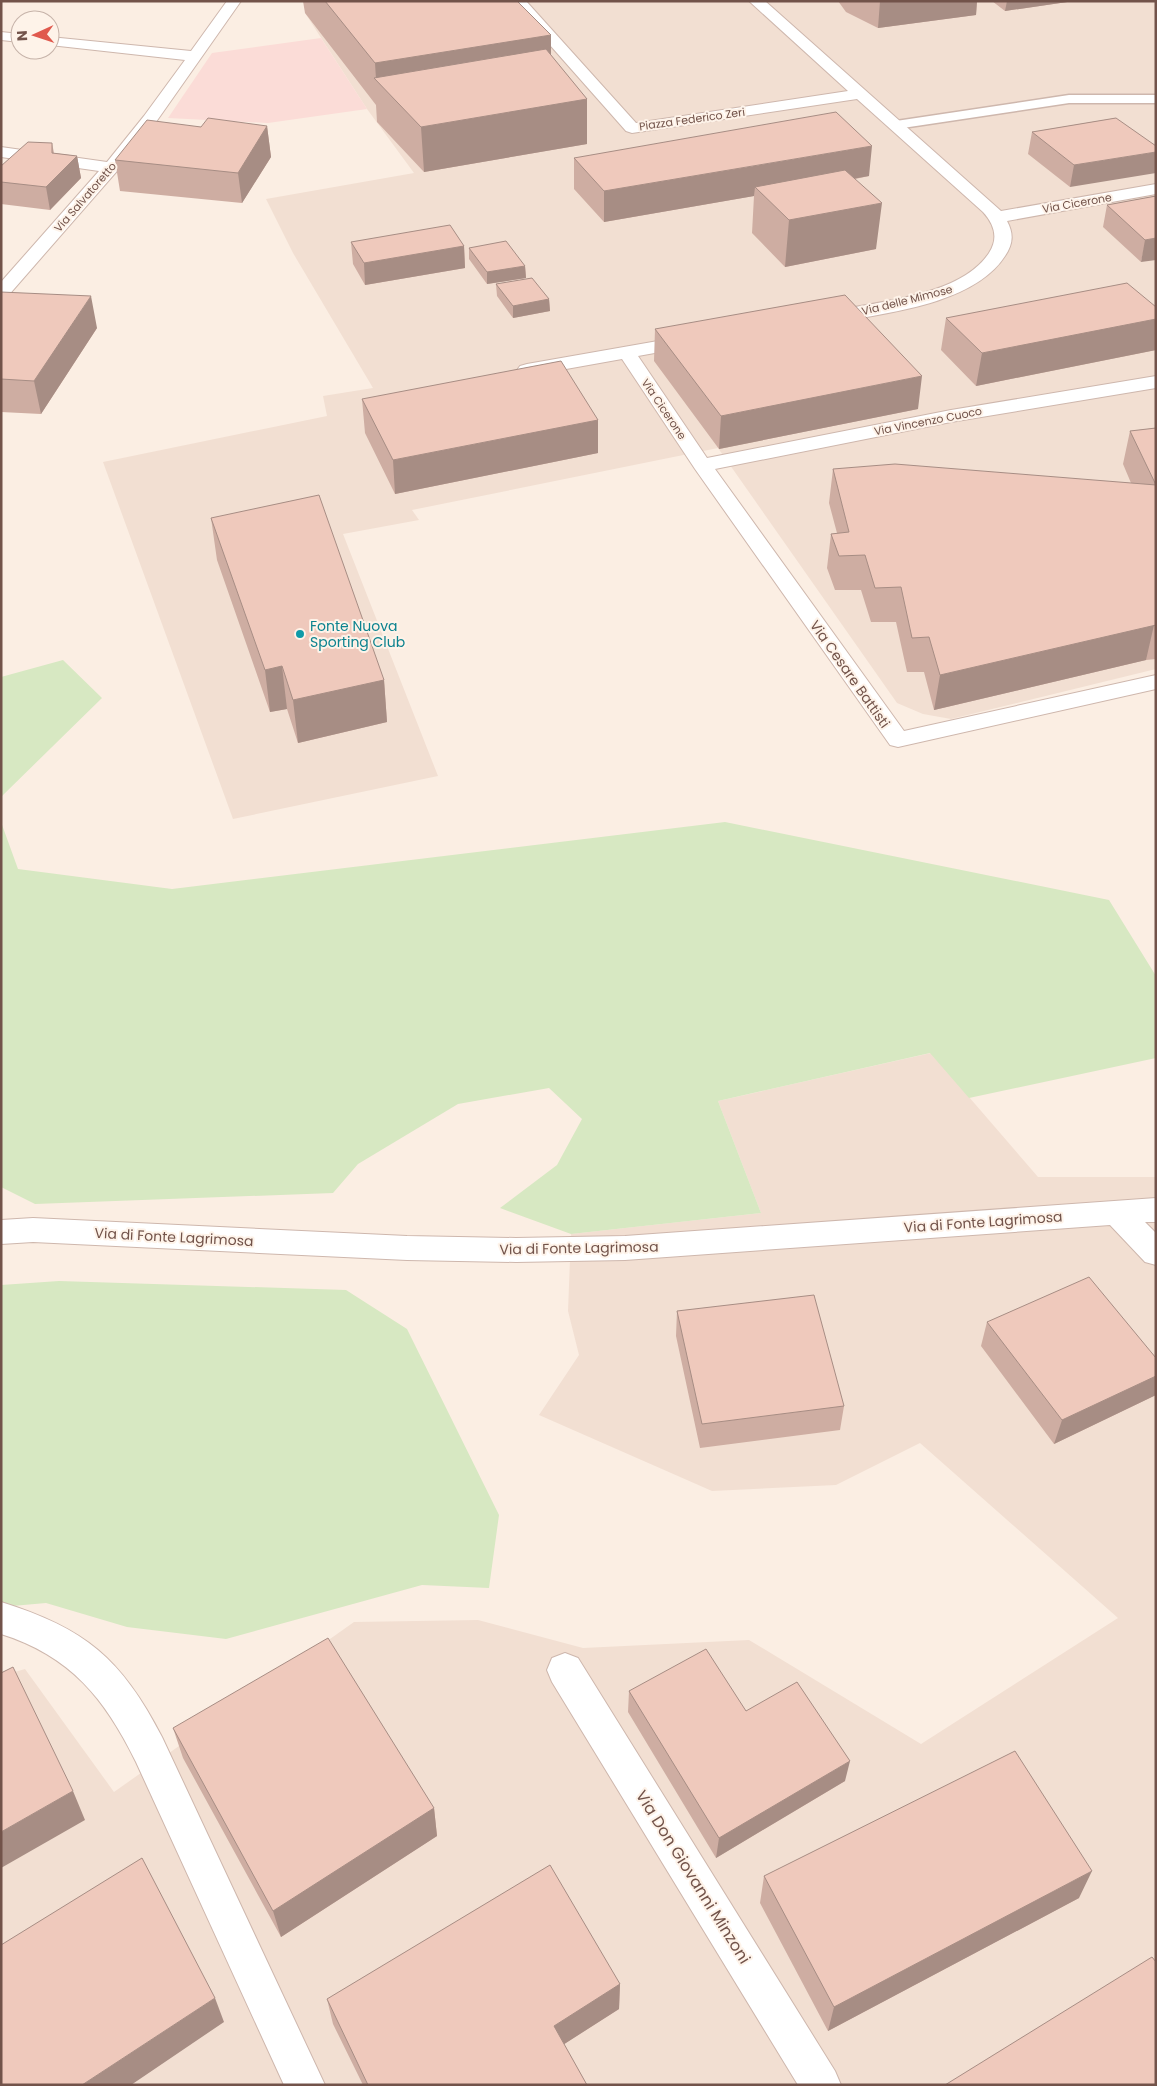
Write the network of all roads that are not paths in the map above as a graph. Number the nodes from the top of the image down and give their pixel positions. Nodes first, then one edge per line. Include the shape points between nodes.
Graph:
1 (234, 1) edge
2 (518, 1) edge
3 (756, 1) edge
4 (60, 42) edge
5 (194, 56) junction
6 (861, 94) junction
7 (1156, 99) edge
8 (896, 125) junction
9 (1, 152) edge
10 (111, 168) junction
11 (1156, 189) edge
12 (998, 217) junction
13 (1, 293) edge
14 (809, 321) edge
15 (713, 338) edge
16 (627, 353) junction
17 (512, 373) edge
18 (1156, 382) edge
19 (702, 465) junction
20 (1156, 682) edge
21 (1156, 1210) edge
22 (1116, 1212) junction
23 (1, 1232) edge
24 (1156, 1253) edge
25 (1, 1618) edge
26 (565, 1670) dead end
27 (305, 2085) edge
28 (821, 2085) edge

1 - 5 street, Via Salvatoretto
2 - 6 street, Piazza Federico Zeri via 632,128
3 - 6 street
4 - 5 street
5 - 10 street, Via Salvatoretto
6 - 8 street
7 - 8 lane via 1069,99
8 - 12 street
9 - 10 street
10 - 13 street, Via Salvatoretto
11 - 12 street, Via Cicerone
12 - 14 street, Via delle Mimose via 1004,232 1000,253 986,271 968,282 944,292 867,311
15 - 16 street
16 - 17 street
16 - 19 street, Via Cicerone
18 - 19 street, Via Vincenzo Cuoco via 952,416
19 - 20 street, Via Cesare Battisti via 898,740
21 - 22 street, Via di Fonte Lagrimosa
22 - 23 street, Via di Fonte Lagrimosa via 615,1249 407,1248 33,1230
22 - 24 street
25 - 27 street via 47,1634 68,1646 110,1685 143,1741
26 - 28 street, Via Don Giovanni Minzoni

